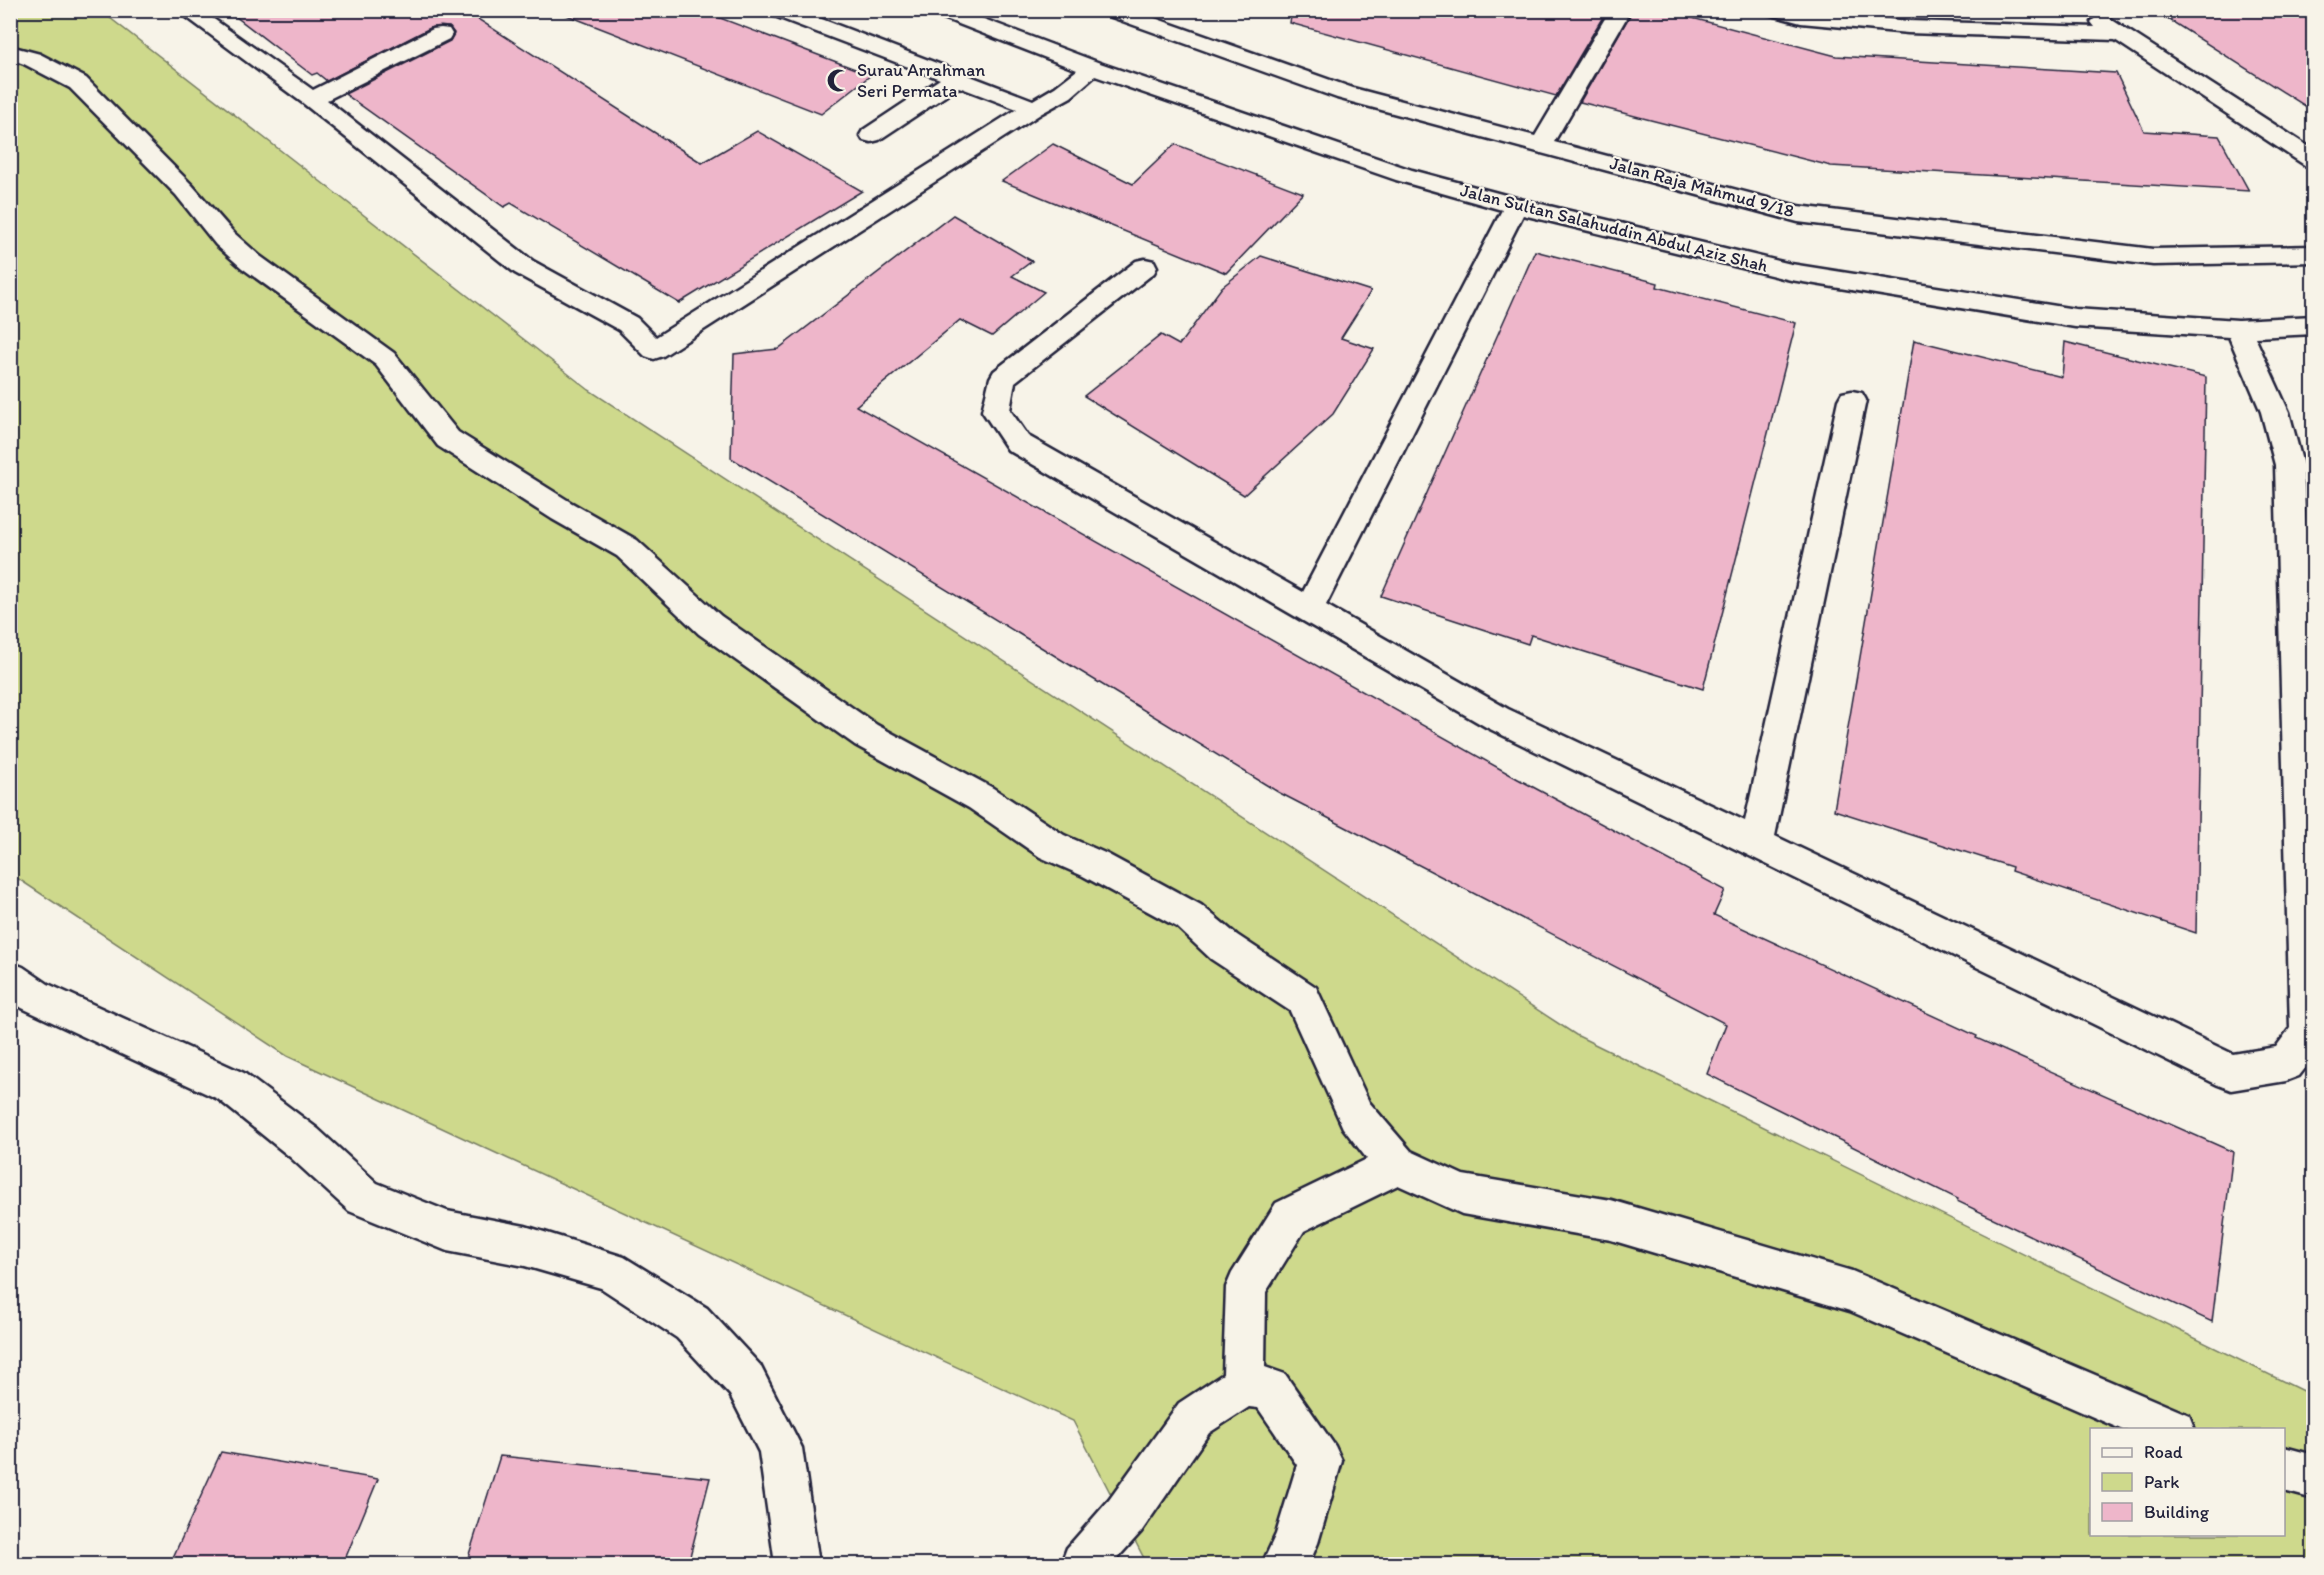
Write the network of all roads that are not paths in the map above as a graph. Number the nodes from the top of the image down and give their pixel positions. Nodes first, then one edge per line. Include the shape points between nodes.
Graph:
1 (187, 10) edge
2 (776, 10) edge
3 (940, 10) edge
4 (1110, 10) edge
5 (1621, 10) edge
6 (1775, 10) edge
7 (2085, 10) edge
8 (441, 34) dead end
9 (2120, 34) junction
10 (10, 52) edge
11 (1092, 68) junction
12 (957, 78) junction
13 (312, 99) junction
14 (1034, 108) junction
15 (871, 135) dead end
16 (1541, 145) junction
17 (2313, 161) edge
18 (1516, 206) junction
19 (2313, 254) edge
20 (1145, 267) dead end
21 (2313, 325) edge
22 (2238, 329) junction
23 (1852, 400) dead end
24 (1308, 611) junction
25 (1757, 842) junction
26 (10, 979) edge
27 (1397, 1165) junction
28 (1244, 1385) junction
29 (2169, 1428) edge
30 (2285, 1469) edge
31 (2313, 1477) edge
32 (797, 1564) edge
33 (1083, 1564) edge
34 (1284, 1564) edge

1 - 13 street
2 - 12 street
3 - 11 street, Jalan Sultan Salahuddin Abdul Aziz Shah
4 - 16 street, Jalan Raja Mahmud 9/18 via 1345,93
5 - 16 street
6 - 9 street via 1801,17 1908,27
7 - 9 street
8 - 13 street
9 - 17 street
10 - 27 street via 78,83 184,190 225,239 385,359 448,439 627,548 710,625 866,735 981,798 1052,846 1189,916 1224,947 1303,999 1356,1115
11 - 14 street via 1063,92
11 - 18 street, Jalan Sultan Salahuddin Abdul Aziz Shah via 1404,175
12 - 14 street
12 - 15 street
13 - 14 street via 524,267 628,324 654,350
16 - 19 street, Jalan Raja Mahmud 9/18 via 1798,214 2153,257
18 - 22 street, Jalan Sultan Salahuddin Abdul Aziz Shah via 1791,272 2075,318
18 - 24 street
20 - 24 street via 1003,378 996,411 1018,443
21 - 22 street, Jalan Sultan Salahuddin Abdul Aziz Shah
22 - 25 street via 2275,412 2289,465 2309,1033 2286,1063 2231,1072
23 - 25 street
24 - 25 street via 1497,718
26 - 32 street via 34,996 231,1086 304,1143 363,1197 447,1231 525,1246 610,1271 692,1323 745,1380 780,1448
27 - 28 street via 1290,1217 1246,1287
27 - 29 street via 1462,1194 1611,1220 1852,1291
28 - 33 street via 1194,1418 1125,1516
28 - 34 street via 1270,1389 1320,1461 1296,1543
30 - 31 street

